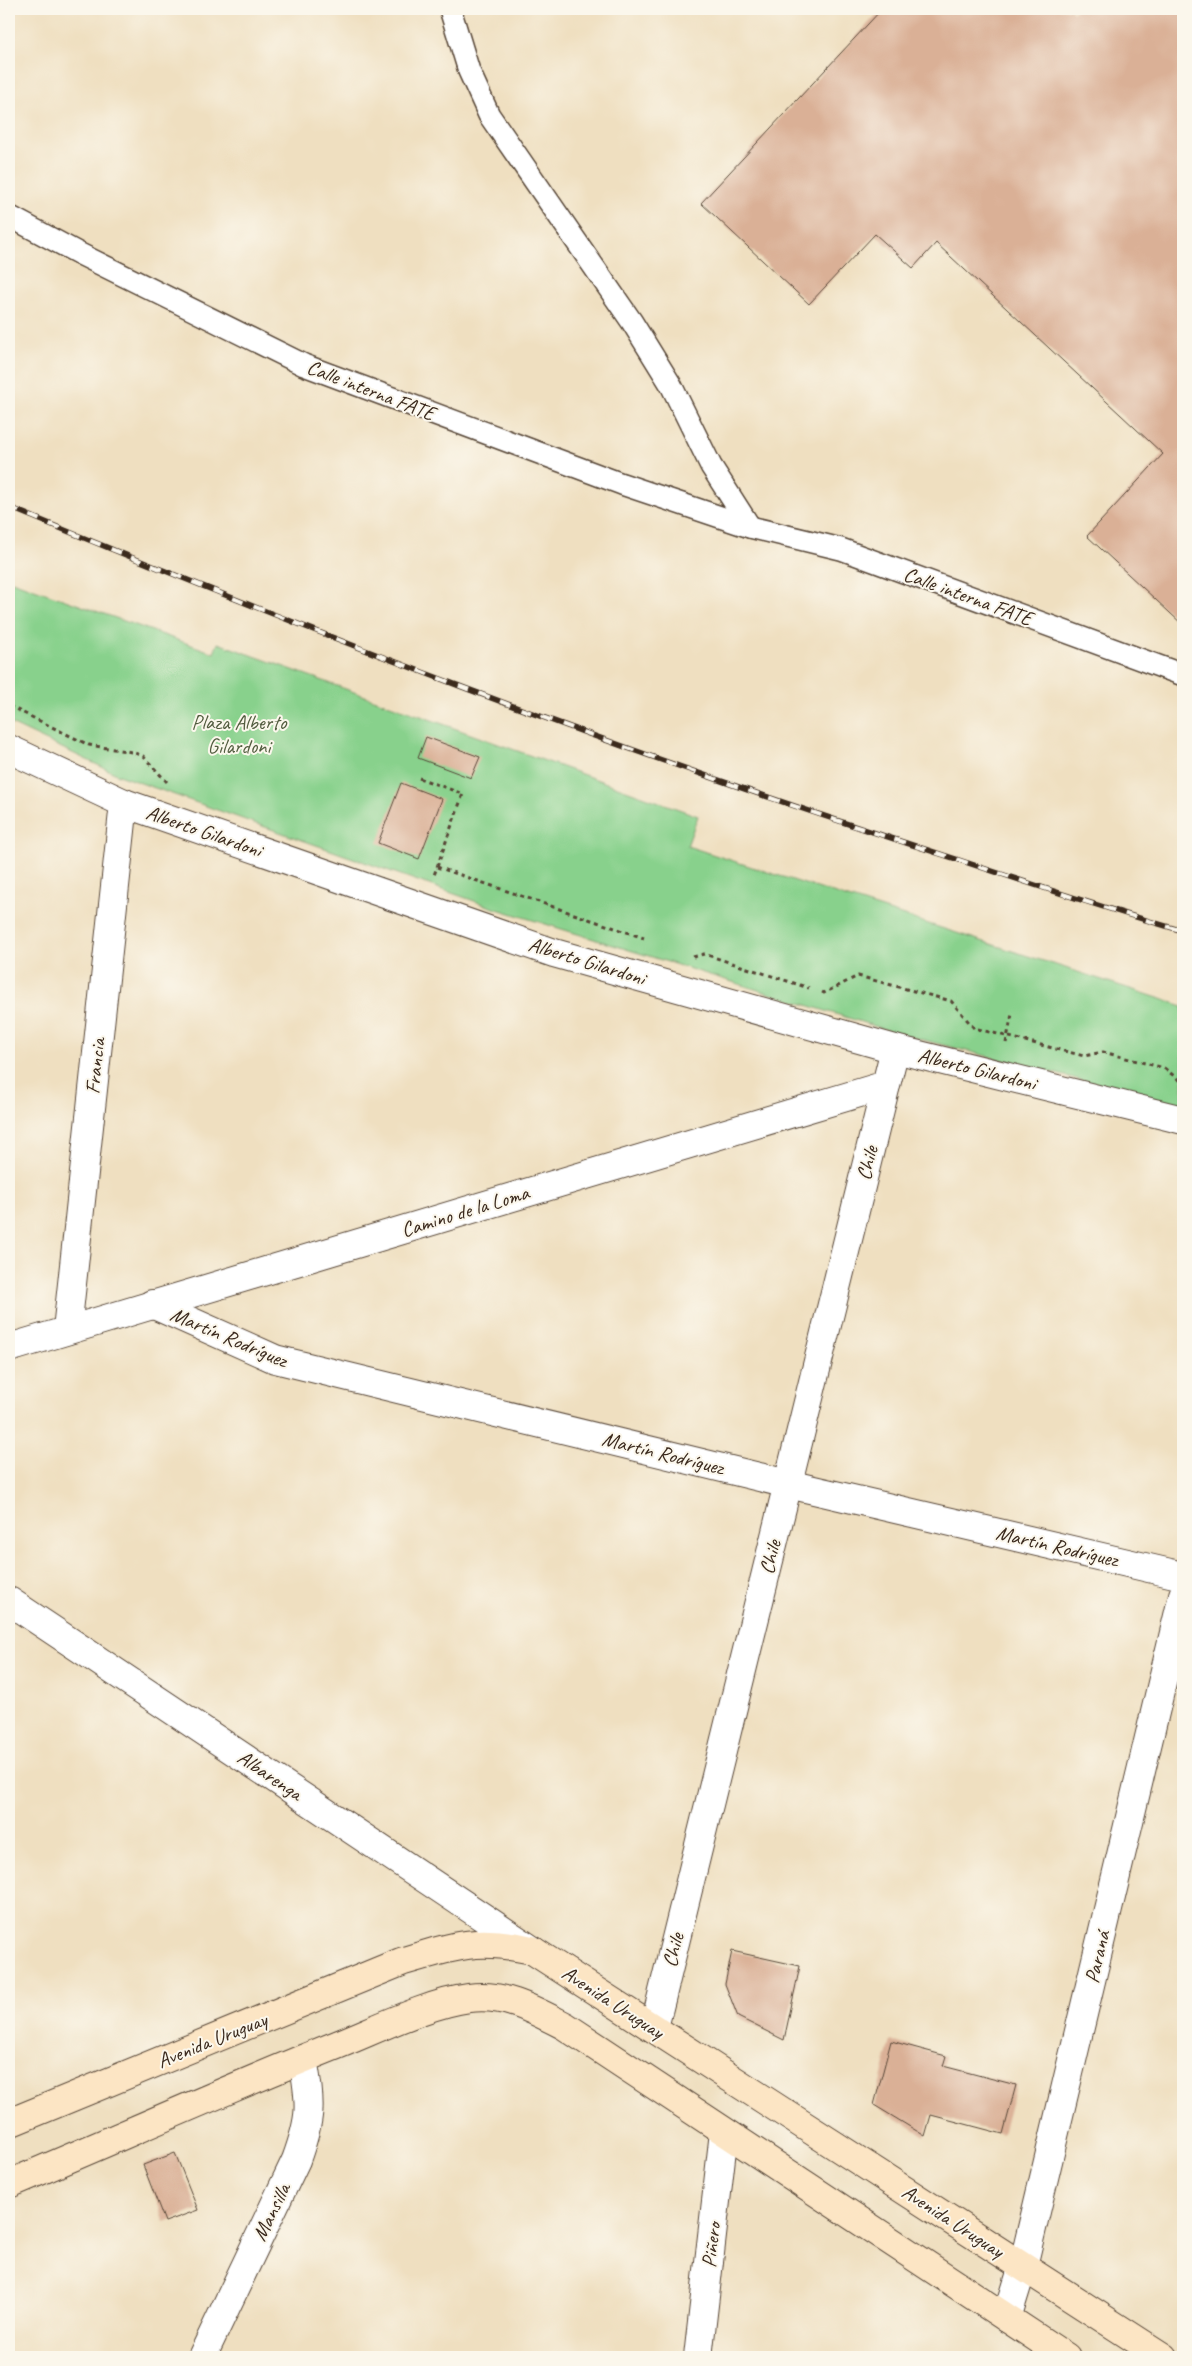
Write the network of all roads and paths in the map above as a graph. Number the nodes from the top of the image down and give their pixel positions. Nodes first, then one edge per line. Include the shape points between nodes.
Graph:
1 (450, 9) edge
2 (9, 216) edge
3 (750, 527) junction
4 (1183, 675) edge
5 (9, 706) edge
6 (9, 749) edge
7 (419, 778) dead end
8 (171, 786) dead end
9 (124, 803) junction
10 (437, 867) junction
11 (424, 874) dead end
12 (434, 877) junction
13 (443, 880) dead end
14 (423, 907) junction
15 (644, 938) dead end
16 (686, 959) dead end
17 (1012, 1014) dead end
18 (1008, 1036) junction
19 (1006, 1044) dead end
20 (895, 1049) junction
21 (1183, 1082) edge
22 (886, 1085) junction
23 (1183, 1120) edge
24 (152, 1304) junction
25 (66, 1330) junction
26 (9, 1348) edge
27 (788, 1484) junction
28 (1183, 1576) edge
29 (1183, 1594) edge
30 (9, 1601) edge
31 (532, 1950) junction
32 (654, 2028) junction
33 (302, 2059) junction
34 (9, 2123) edge
35 (724, 2132) junction
36 (9, 2184) edge
37 (1023, 2266) junction
38 (1007, 2318) junction
39 (202, 2357) edge
40 (698, 2357) edge
41 (1066, 2357) edge
42 (1162, 2357) edge

1 - 3 lane via 470,71 489,115 632,322 671,385 711,466
2 - 3 lane, Calle interna FATE via 304,365 622,484
3 - 4 lane, Calle interna FATE via 841,549
5 - 8 path via 89,745 143,756
6 - 9 street, Alberto Gilardoni
7 - 10 path via 462,794
9 - 14 street, Alberto Gilardoni
9 - 25 street, Francia
10 - 12 path
10 - 15 path
11 - 12 path
12 - 13 path
12 - 14 path
14 - 20 street, Alberto Gilardoni via 554,953
16 - 18 path via 704,954 824,993 858,976 951,1001 974,1028
17 - 18 path
18 - 19 path
18 - 21 path via 1084,1056 1103,1052 1164,1068
20 - 22 street
20 - 23 street, Alberto Gilardoni
22 - 24 street, Camino de la Loma
22 - 27 street, Chile
24 - 25 street, Camino de la Loma
24 - 27 street, Martín Rodríguez via 275,1359
25 - 26 street, Camino de la Loma
27 - 28 street, Martín Rodríguez
27 - 32 street, Chile
29 - 37 street, Paraná
30 - 31 street, Albarenga
31 - 32 main road, Avenida Uruguay
31 - 34 main road, Avenida Uruguay via 505,1943 478,1943 454,1946 401,1962
32 - 37 main road, Avenida Uruguay
33 - 35 main road via 443,2003 470,1997 497,1997 523,2005 565,2026
33 - 36 main road
33 - 39 street, Mansilla via 310,2101 308,2129
35 - 38 main road
35 - 40 street, Piñero
37 - 38 street, Paraná
37 - 42 main road, Avenida Uruguay
38 - 41 main road

